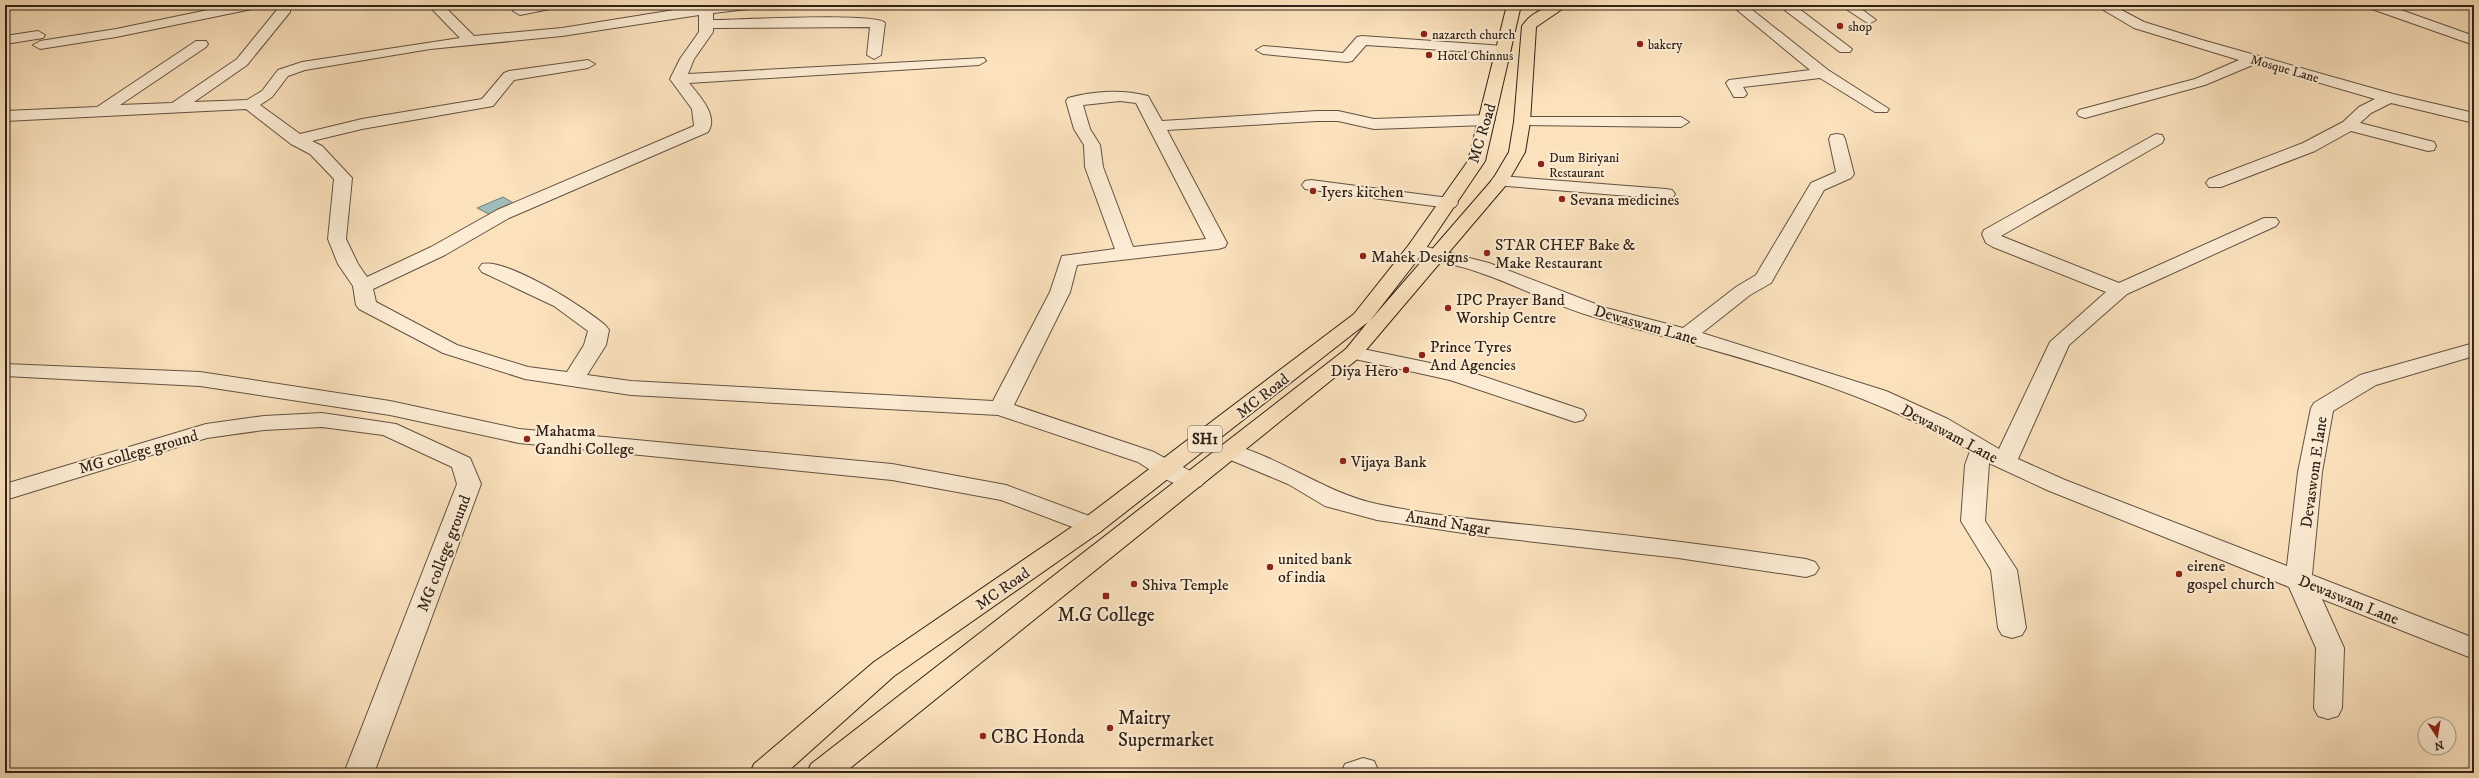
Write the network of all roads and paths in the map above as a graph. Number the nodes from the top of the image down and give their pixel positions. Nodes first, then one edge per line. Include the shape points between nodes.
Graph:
1 (252, 5) edge
2 (283, 5) edge
3 (435, 5) edge
4 (550, 5) edge
5 (748, 5) edge
6 (1514, 5) edge
7 (1561, 5) edge
8 (1738, 5) edge
9 (1785, 5) edge
10 (1847, 5) edge
11 (2102, 5) edge
12 (2374, 5) edge
13 (520, 11) dead end
14 (703, 13) edge
15 (1869, 20) dead end
16 (5, 40) edge
17 (471, 41) junction
18 (2474, 41) edge
19 (201, 44) dead end
20 (1845, 49) dead end
21 (1263, 50) dead end
22 (1504, 50) junction
23 (874, 55) dead end
24 (2254, 59) junction
25 (979, 61) dead end
26 (588, 64) dead end
27 (1823, 73) junction
28 (678, 79) junction
29 (1739, 94) dead end
30 (2389, 98) junction
31 (250, 105) junction
32 (176, 107) junction
33 (1881, 109) dead end
34 (101, 111) junction
35 (2085, 113) dead end
36 (5, 116) edge
37 (2474, 118) edge
38 (1487, 120) junction
39 (1522, 122) junction
40 (1680, 122) dead end
41 (2349, 125) junction
42 (1155, 126) junction
43 (2156, 138) dead end
44 (1837, 139) dead end
45 (297, 140) junction
46 (2428, 146) dead end
47 (1500, 181) junction
48 (2216, 183) dead end
49 (1311, 185) dead end
50 (1666, 194) dead end
51 (1449, 203) junction
52 (2270, 222) dead end
53 (1415, 250) junction
54 (1126, 253) junction
55 (1437, 255) junction
56 (489, 268) dead end
57 (363, 286) junction
58 (2120, 290) junction
59 (1687, 335) junction
60 (2474, 349) edge
61 (1353, 353) junction
62 (5, 370) edge
63 (574, 380) junction
64 (1001, 408) junction
65 (1575, 415) dead end
66 (1982, 450) junction
67 (1229, 451) junction
68 (2005, 462) junction
69 (1165, 469) junction
70 (1192, 481) junction
71 (5, 492) edge
72 (1091, 526) junction
73 (1806, 568) dead end
74 (2299, 579) junction
75 (2012, 628) dead end
76 (2474, 649) edge
77 (2328, 708) dead end
78 (824, 772) edge
79 (359, 773) edge
80 (765, 773) edge

1 - 16 street via 116,33 39,40
2 - 32 street via 283,12 242,62
3 - 17 street
4 - 13 street
5 - 14 street
6 - 22 main road, MC Road / SH1
7 - 39 main road, MC Road / SH1 via 1529,26
8 - 27 street
9 - 20 street
10 - 15 street
11 - 24 street, Mosque Lane via 2139,25
12 - 18 street
14 - 17 street
14 - 23 street via 767,24 842,21 878,23
14 - 28 street via 706,32 687,59
17 - 31 street via 430,45 302,66 283,73 267,94
19 - 34 street
21 - 22 street via 1347,58 1362,40
22 - 38 main road, MC Road / SH1
24 - 30 street, Mosque Lane
24 - 35 street via 2200,82
25 - 28 street
26 - 45 street via 509,76 487,102 362,124
27 - 29 street via 1734,83
27 - 33 street
28 - 57 street via 702,115 702,129 503,214 438,251
30 - 37 street, Mosque Lane
30 - 41 street via 2365,110
31 - 32 street
31 - 45 street
32 - 34 street
34 - 36 street
38 - 42 street via 1374,124 1338,116 1317,116
38 - 51 main road, MC Road / SH1 via 1476,161
39 - 40 street
39 - 47 main road, MC Road / SH1 via 1517,152
41 - 46 street
41 - 48 street via 2309,147
42 - 54 street via 1218,243
42 - 54 street via 1142,99 1120,96 1074,101 1082,129 1092,145 1094,167 1109,212
43 - 58 street via 1991,234 1993,239 2000,243
44 - 59 street via 1845,174 1817,187 1764,278 1743,291
45 - 57 street via 316,150 342,178 337,239 348,264
47 - 50 street
47 - 55 main road, MC Road / SH1
49 - 51 street
51 - 53 main road, MC Road / SH1
52 - 58 street
53 - 55 street, Dewaswam Lane
53 - 69 main road, MC Road / SH1 via 1361,318
54 - 64 street via 1070,260 1060,292
55 - 59 street, Dewaswam Lane via 1482,267 1599,312
55 - 61 main road, MC Road / SH1
56 - 63 street via 551,296 583,315 599,330 595,345
57 - 63 street via 366,305 450,349 525,373
58 - 68 street via 2060,342
59 - 66 street, Dewaswam Lane via 1878,396 1940,424
60 - 74 street, Devaswom E lane via 2368,380 2322,408 2310,472
61 - 65 street via 1456,375
61 - 67 main road, MC Road / SH1
62 - 72 street via 200,379 390,408 519,436 892,472 1006,493
63 - 64 street via 631,388
64 - 69 street via 1146,457
66 - 68 street, Dewaswam Lane
66 - 75 street via 1977,464 1973,521 2004,570
67 - 70 main road, MC Road / SH1
67 - 73 street, Anand Nagar via 1296,479 1334,500 1376,512 1483,528 1678,548
68 - 74 street, Dewaswam Lane via 2056,485
69 - 70 street
69 - 72 main road, MC Road / SH1
70 - 78 main road, MC Road / SH1
71 - 79 street, MG college ground via 206,431 264,423 322,420 388,429 462,463 469,484
72 - 80 main road, MC Road / SH1 via 884,669
74 - 76 street, Dewaswam Lane
74 - 77 street via 2330,648

